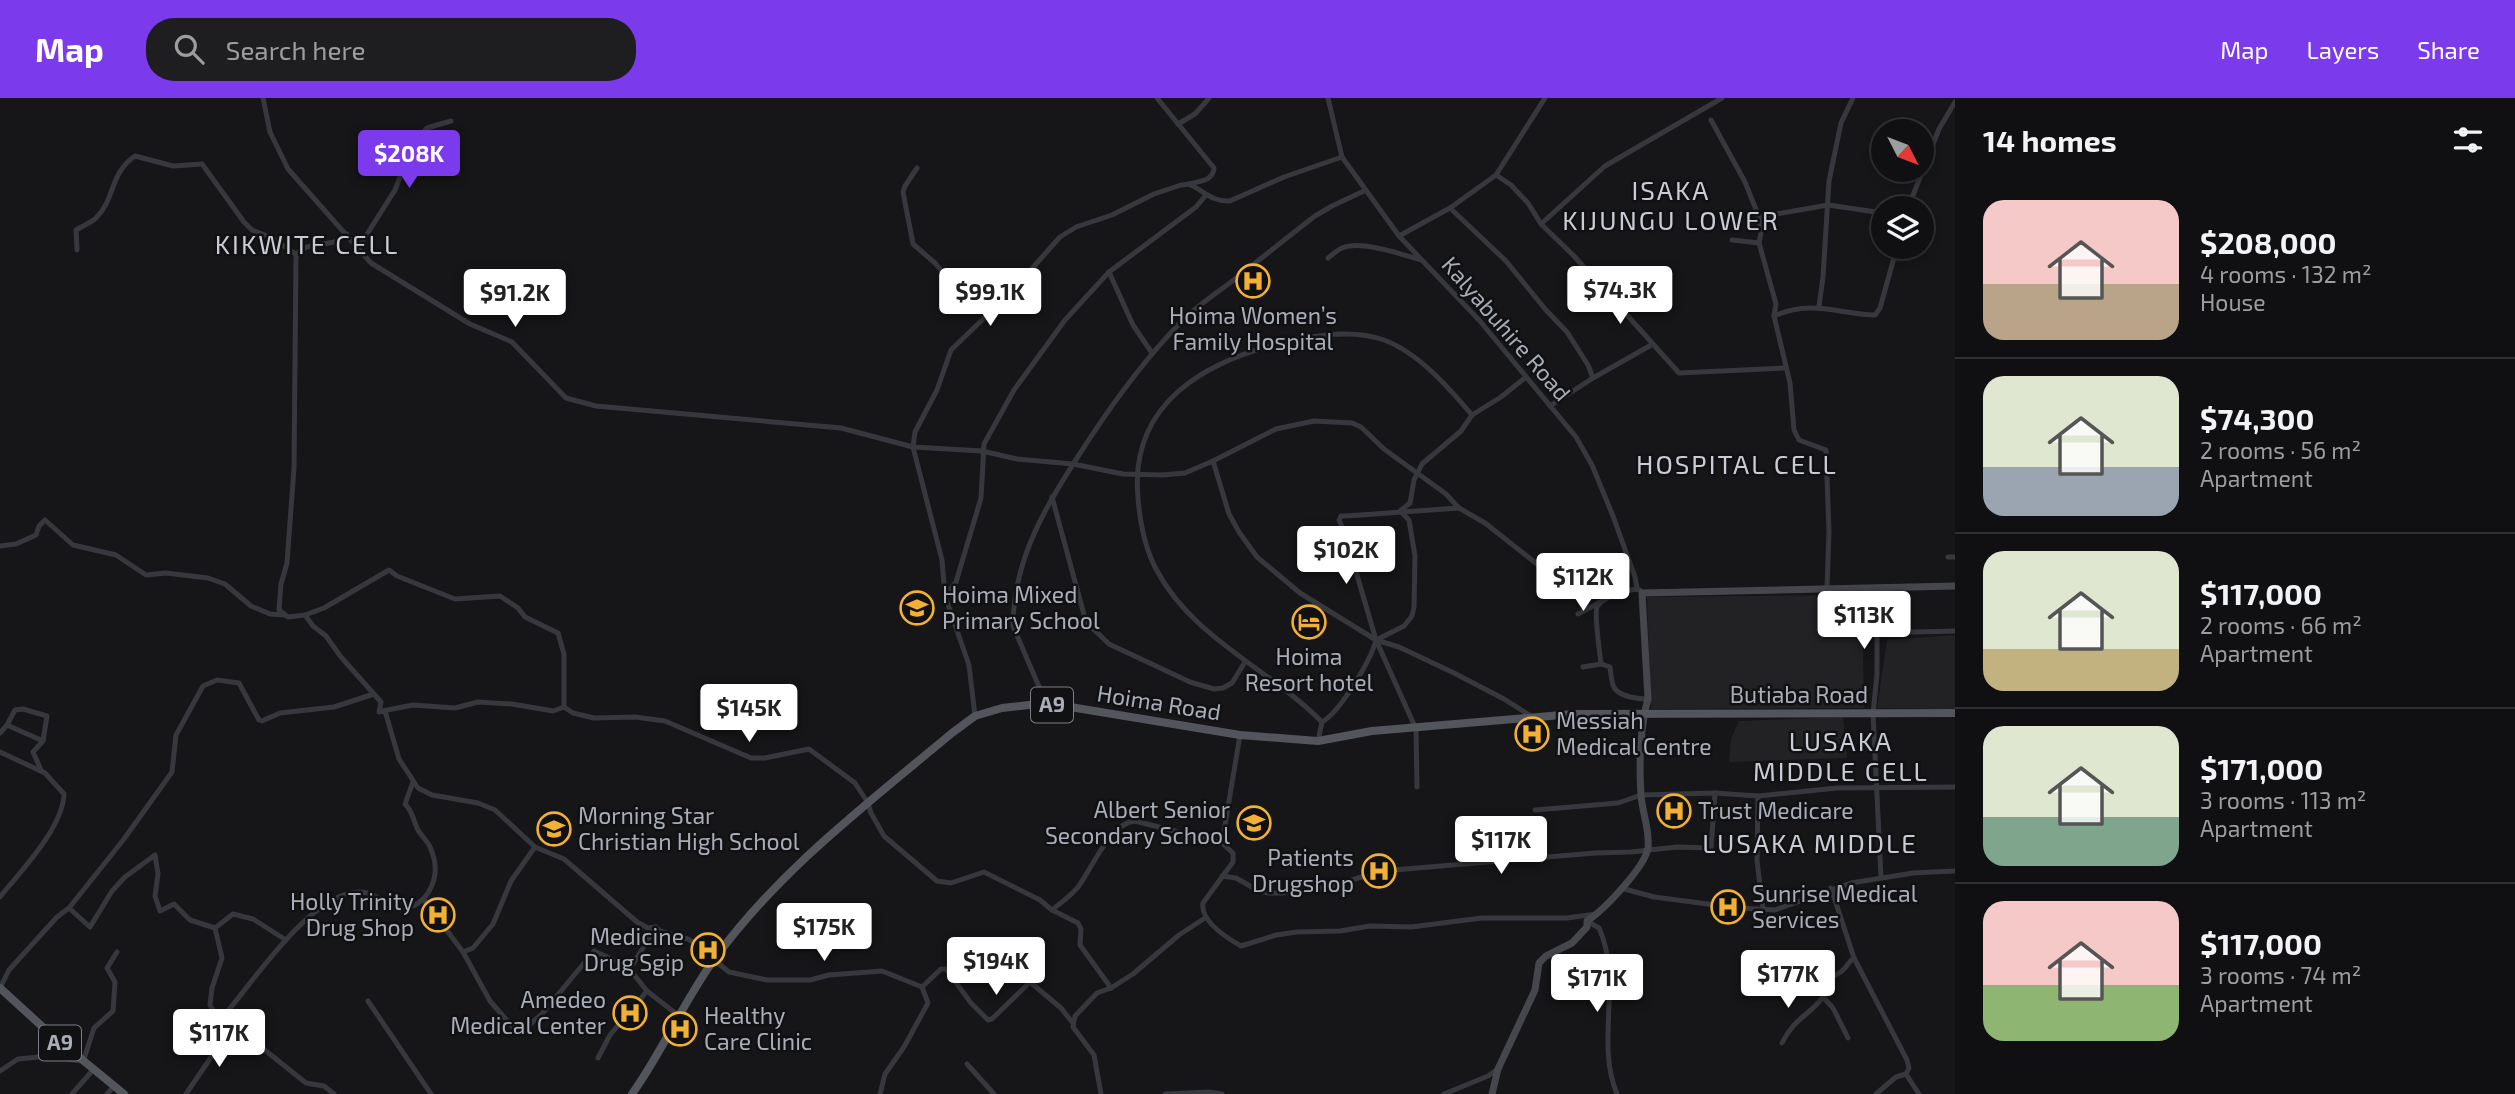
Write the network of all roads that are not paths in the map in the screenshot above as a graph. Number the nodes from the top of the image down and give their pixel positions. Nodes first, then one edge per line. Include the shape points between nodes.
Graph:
1 (263, 98) edge
2 (1157, 98) edge
3 (1209, 98) edge
4 (1328, 98) edge
5 (1545, 98) edge
6 (1722, 98) edge
7 (1853, 98) edge
8 (1955, 102) edge
9 (1953, 111) edge
10 (1711, 120) dead end
11 (451, 121) dead end
12 (1178, 124) junction
13 (1342, 157) junction
14 (917, 168) dead end
15 (1496, 175) junction
16 (1189, 184) junction
17 (1366, 190) junction
18 (1206, 195) junction
19 (1913, 196) edge
20 (1828, 205) junction
21 (1450, 208) junction
22 (1871, 211) edge
23 (1759, 217) junction
24 (1541, 225) junction
25 (347, 234) junction
26 (1399, 236) junction
27 (1732, 240) dead end
28 (1759, 243) junction
29 (77, 250) dead end
30 (357, 250) junction
31 (298, 254) junction
32 (1328, 258) dead end
33 (1893, 259) edge
34 (1424, 261) junction
35 (1109, 272) junction
36 (1819, 306) junction
37 (985, 312) junction
38 (1774, 316) junction
39 (1653, 344) junction
40 (1152, 353) junction
41 (1785, 368) junction
42 (1526, 377) junction
43 (1593, 378) junction
44 (1550, 406) junction
45 (1472, 415) junction
46 (913, 447) junction
47 (982, 451) junction
48 (1213, 461) junction
49 (1073, 464) junction
50 (1136, 472) junction
51 (1417, 474) junction
52 (1052, 497) junction
53 (1459, 508) junction
54 (1401, 511) junction
55 (0, 547) edge
56 (1955, 586) edge
57 (1827, 588) junction
58 (1877, 589) junction
59 (1623, 591) junction
60 (1639, 591) junction
61 (945, 596) junction
62 (1603, 600) junction
63 (1578, 614) dead end
64 (285, 615) junction
65 (305, 615) junction
66 (1955, 631) edge
67 (1877, 633) junction
68 (1376, 640) junction
69 (1245, 662) junction
70 (1601, 664) junction
71 (1583, 667) dead end
72 (374, 694) junction
73 (1648, 699) junction
74 (1046, 703) junction
75 (564, 707) junction
76 (379, 712) junction
77 (1955, 713) edge
78 (1873, 714) junction
79 (975, 716) junction
80 (1531, 716) junction
81 (1643, 716) junction
82 (1322, 722) junction
83 (7, 725) junction
84 (1416, 729) junction
85 (0, 733) edge
86 (1240, 735) junction
87 (43, 741) junction
88 (1318, 741) junction
89 (0, 752) edge
90 (41, 770) junction
91 (414, 782) junction
92 (1417, 787) dead end
93 (1955, 787) edge
94 (1876, 788) junction
95 (1715, 793) junction
96 (1641, 795) junction
97 (1758, 796) junction
98 (869, 803) junction
99 (1535, 810) dead end
100 (1222, 842) junction
101 (535, 847) junction
102 (1647, 850) junction
103 (1955, 871) edge
104 (1222, 876) junction
105 (1881, 877) junction
106 (1621, 888) junction
107 (1830, 888) junction
108 (0, 897) edge
109 (424, 900) junction
110 (69, 908) junction
111 (1763, 909) junction
112 (1052, 910) junction
113 (1599, 913) junction
114 (1205, 918) junction
115 (1587, 921) junction
116 (656, 927) junction
117 (215, 928) junction
118 (286, 940) junction
119 (117, 952) dead end
120 (463, 953) junction
121 (1854, 958) junction
122 (715, 959) junction
123 (626, 966) junction
124 (922, 987) junction
125 (0, 988) edge
126 (1111, 988) junction
127 (647, 991) junction
128 (1823, 997) junction
129 (368, 1001) dead end
130 (227, 1014) junction
131 (679, 1016) junction
132 (1073, 1022) junction
133 (231, 1028) junction
134 (1848, 1038) dead end
135 (1782, 1043) dead end
136 (598, 1058) dead end
137 (82, 1061) junction
138 (967, 1064) dead end
139 (1498, 1069) junction
140 (93, 1070) junction
141 (0, 1071) edge
142 (1906, 1074) junction
143 (114, 1086) junction
144 (72, 1094) edge
145 (107, 1094) edge
146 (124, 1094) edge
147 (186, 1094) edge
148 (334, 1094) edge
149 (431, 1094) edge
150 (632, 1094) edge
151 (880, 1094) edge
152 (994, 1094) edge
153 (1101, 1094) edge
154 (1166, 1094) edge
155 (1222, 1094) edge
156 (1444, 1094) edge
157 (1492, 1094) edge
158 (1617, 1094) edge
159 (1875, 1094) edge
160 (1919, 1094) edge

1 - 25 street via 270,132 288,169
2 - 12 street
3 - 12 street
4 - 13 street, Kalyabuhire Road
5 - 15 street
6 - 24 street via 1615,159
7 - 20 street via 1836,144
8 - 9 street
9 - 19 street via 1939,129
10 - 23 street
11 - 30 street via 427,128 413,144 395,190
12 - 16 street via 1214,168 1208,179
13 - 17 street, Kalyabuhire Road
13 - 18 street via 1230,201
14 - 37 street via 903,192 910,239 964,298
15 - 21 street
15 - 24 street via 1528,203
16 - 18 street
16 - 37 street via 1162,190 1065,233 1011,292
17 - 26 street, Kalyabuhire Road
17 - 40 street via 1304,225 1187,317
18 - 35 street
20 - 22 street
20 - 23 street
20 - 36 street
21 - 26 street
21 - 43 street via 1506,261 1567,332
23 - 28 street
24 - 39 street
25 - 30 street
25 - 31 street
26 - 34 street, Kalyabuhire Road
27 - 28 street
28 - 38 street via 1776,304
29 - 31 street via 76,230 95,219 123,165 135,156 173,166 202,164 252,230
30 - 46 street via 454,316 512,342 566,398 596,406 841,428
31 - 64 street via 294,468 287,562 279,597 279,610
32 - 34 street via 1341,248 1362,246
33 - 36 street via 1878,312
34 - 42 street, Kalyabuhire Road
35 - 40 street via 1133,325
35 - 47 street via 1039,353
36 - 38 street via 1789,309
37 - 46 street via 946,358
38 - 41 street
39 - 41 street via 1681,374
39 - 43 street
40 - 49 street
41 - 57 street via 1799,440 1826,450
42 - 44 street, Kalyabuhire Road
42 - 45 street
43 - 44 street
44 - 60 street, Kalyabuhire Road via 1592,465
45 - 50 street via 1421,364 1387,341 1344,334 1291,341 1241,354 1183,386 1150,427
45 - 51 street
46 - 47 street
46 - 61 street via 942,560
47 - 49 street
47 - 61 street via 981,498 956,582
48 - 50 street via 1185,473
48 - 51 street via 1276,429 1300,422 1334,421 1361,427
48 - 68 street via 1228,514 1257,556 1316,605
49 - 50 street via 1123,474
49 - 52 street
50 - 69 street via 1141,528 1156,570 1193,616
51 - 53 street
51 - 54 street via 1410,503
52 - 69 street via 1086,622 1109,644 1214,689 1232,682
52 - 74 street via 1027,551 1013,614 1013,626
53 - 54 street
53 - 59 street via 1567,582 1590,590
54 - 68 street via 1409,520 1415,556 1414,607 1404,626
54 - 68 street via 1341,516 1339,520
55 - 64 street via 36,535 45,520 73,545 116,555 146,575 208,578 225,584 251,606
56 - 58 street
57 - 58 street
57 - 60 street
58 - 67 street
59 - 60 street
59 - 62 street
60 - 73 street
61 - 79 street via 964,647
62 - 63 street
62 - 70 street via 1595,616
64 - 65 street
65 - 72 street
65 - 75 street via 388,570 455,599 500,596 525,617 558,633 564,654
66 - 67 street
67 - 78 street
68 - 80 street via 1454,673
68 - 82 street via 1373,653 1343,700
68 - 84 street
69 - 82 street via 1306,705
70 - 71 street
70 - 73 street via 1610,667 1618,691
72 - 76 street via 381,702
72 - 110 street via 334,707 280,713 262,722 239,683 217,680 203,686 176,735 172,772
73 - 81 street
74 - 79 main road, Hoima Road / A9
74 - 86 main road, Hoima Road / A9
75 - 76 street via 552,711 478,702 452,708 403,706
75 - 98 street via 594,719 665,721 751,758 809,749 855,783
76 - 91 street via 385,711 399,759
77 - 78 main road, Butiaba Road
78 - 81 main road, Butiaba Road
78 - 94 street
79 - 98 main road, Hoima Road / A9
80 - 81 main road, Hoima Road / A9
80 - 84 main road, Hoima Road / A9
81 - 96 street
82 - 88 street
83 - 85 street
83 - 87 street
83 - 87 street via 15,710 47,716
84 - 88 main road, Hoima Road / A9
84 - 92 street
86 - 88 main road, Hoima Road / A9
86 - 100 street
87 - 90 street via 33,751
89 - 90 street
90 - 108 street via 61,789 64,800 40,850
91 - 101 street via 432,795 488,806
91 - 109 street via 405,804 430,846 435,864
93 - 94 street
94 - 97 street
94 - 105 street
95 - 96 street
95 - 97 street
95 - 102 street via 1712,848
96 - 99 street via 1618,803
96 - 102 street
97 - 111 street via 1757,861
98 - 112 street via 884,836 937,881 951,883 984,872
98 - 122 main road, Hoima Road / A9 via 803,857
100 - 104 street via 1234,858
100 - 112 street via 1127,822 1077,887
101 - 116 street via 564,859 637,922
101 - 120 street via 511,881 493,924
102 - 104 street via 1382,871 1328,887 1269,893
102 - 106 street
103 - 105 street
104 - 114 street via 1203,903
105 - 107 street
106 - 111 street via 1654,897
106 - 113 street
107 - 111 street via 1786,907
107 - 121 street
109 - 118 street via 399,910 370,894 351,893 321,907
109 - 120 street
110 - 117 street via 90,927 112,891 155,855 159,911 174,904 190,920
110 - 125 street via 9,970
112 - 126 street via 1078,923 1080,945
113 - 114 street via 1297,932 1241,946
113 - 115 street
114 - 126 street
115 - 139 street via 1572,943 1539,963 1535,990
115 - 158 street via 1599,928 1608,960 1609,1070
116 - 122 street via 688,939
116 - 123 street via 633,964
117 - 118 street via 233,914 246,916
117 - 130 street via 222,958 210,1005 219,1020
118 - 130 street
119 - 137 street via 107,968 115,982 113,1011 94,1028
120 - 123 street via 490,1001 519,1033 542,1014 594,951
121 - 128 street via 1824,982
121 - 142 street via 1907,1060
122 - 124 street via 729,972 759,979 810,980 882,971
122 - 131 main road, Hoima Road / A9
123 - 127 street
124 - 132 street via 946,969 988,1020 1030,982
124 - 151 street via 928,1003 885,1074
125 - 137 main road, A9
126 - 132 street via 1097,993
127 - 131 street
127 - 136 street via 610,1035
128 - 134 street
128 - 135 street via 1795,1022
129 - 149 street
130 - 133 street
131 - 150 main road, Hoima Road / A9
132 - 153 street via 1094,1055
133 - 147 street
133 - 148 street via 242,1041 261,1047 306,1083 324,1086
137 - 140 main road, A9
137 - 141 street via 50,1056 18,1059
138 - 152 street
139 - 156 street
139 - 157 street
140 - 143 main road, A9
140 - 144 street
142 - 159 street
142 - 160 street
143 - 145 street
143 - 146 main road, A9
154 - 155 street

